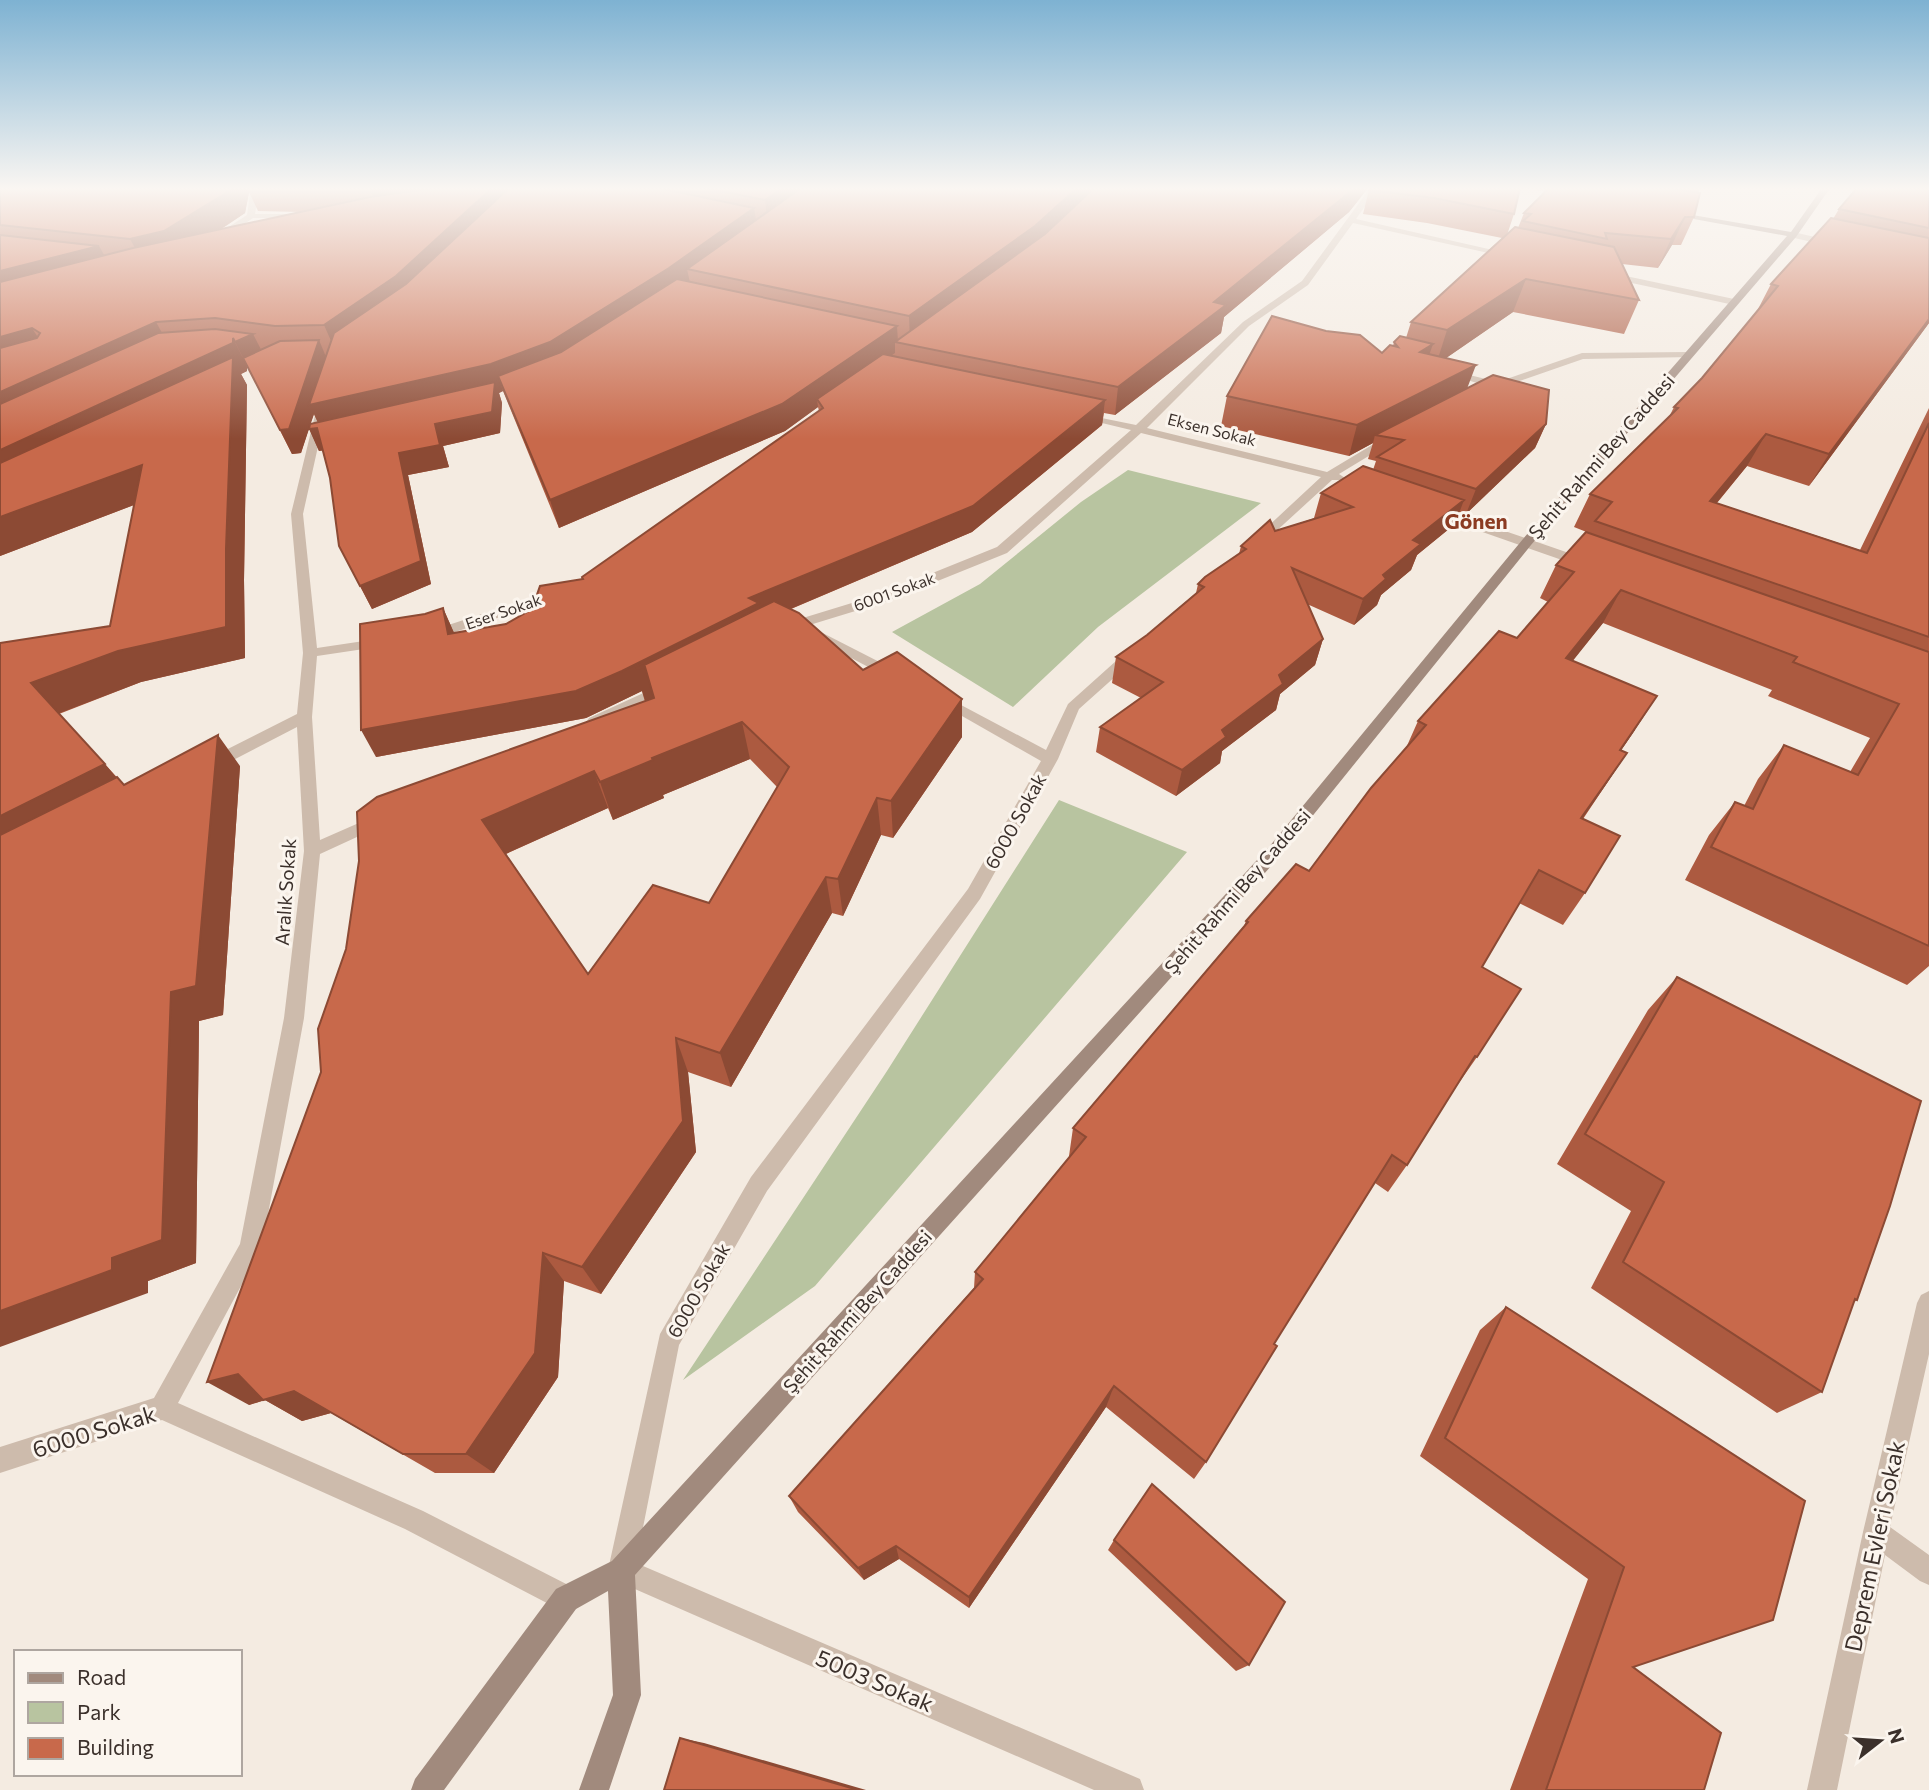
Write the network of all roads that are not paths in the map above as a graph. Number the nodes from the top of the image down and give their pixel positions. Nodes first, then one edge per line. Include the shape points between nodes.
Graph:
1 (1313, 272) edge
2 (1761, 272) edge
3 (1602, 274) edge
4 (1734, 302) junction
5 (1246, 324) junction
6 (1259, 327) dead end
7 (1688, 355) junction
8 (1431, 369) edge
9 (1497, 385) junction
10 (326, 397) edge
11 (1473, 397) edge
12 (1073, 413) edge
13 (1141, 427) junction
14 (1401, 433) edge
15 (1330, 475) junction
16 (1356, 484) edge
17 (1422, 506) edge
18 (1527, 542) junction
19 (1238, 559) edge
20 (1605, 570) edge
21 (567, 589) edge
22 (796, 622) junction
23 (771, 635) edge
24 (419, 637) edge
25 (391, 641) edge
26 (1145, 642) edge
27 (310, 653) junction
28 (905, 681) edge
29 (673, 684) edge
30 (929, 694) edge
31 (304, 717) junction
32 (574, 731) edge
33 (1050, 759) junction
34 (194, 773) edge
35 (387, 816) edge
36 (312, 850) junction
37 (1929, 1303) edge
38 (162, 1408) junction
39 (0, 1460) edge
40 (1876, 1532) junction
41 (621, 1570) junction
42 (1929, 1572) edge
43 (566, 1599) junction
44 (426, 1790) edge
45 (594, 1790) edge
46 (1129, 1790) edge
47 (1822, 1790) edge

1 - 5 street, 6001 Sokak via 1305,283
2 - 4 main road, Şehit Rahmi Bey Caddesi
3 - 4 street
4 - 7 main road, Şehit Rahmi Bey Caddesi
5 - 6 street
5 - 13 street, 6001 Sokak
7 - 9 street via 1582,356
7 - 18 main road, Şehit Rahmi Bey Caddesi
8 - 9 street
9 - 11 street
10 - 27 street, Aralık Sokak via 319,440 297,514
12 - 13 street, Eksen Sokak
13 - 15 street, Eksen Sokak
13 - 22 street, 6001 Sokak via 1002,550 883,598
14 - 15 street
15 - 16 street, Eksen Sokak
15 - 19 street
17 - 18 street
18 - 20 street
18 - 41 main road, Şehit Rahmi Bey Caddesi via 1275,851
21 - 24 street, Eser Sokak
22 - 23 street, 6001 Sokak
22 - 28 street
25 - 27 street
26 - 33 street, 6000 Sokak via 1073,707
27 - 31 street, Aralık Sokak
29 - 32 street
30 - 33 street
31 - 34 street
31 - 36 street, Aralık Sokak
33 - 41 street, 6000 Sokak via 974,894 759,1184 668,1342
35 - 36 street
36 - 38 street, Aralık Sokak via 294,1018 251,1247
37 - 40 street, Deprem Evleri Sokak
38 - 39 street, 6000 Sokak
38 - 43 street, 6000 Sokak via 414,1520
40 - 42 street
40 - 47 street, Deprem Evleri Sokak
41 - 43 main road, Şehit Rahmi Bey Caddesi
41 - 45 main road via 628,1695
41 - 46 street, 5003 Sokak
43 - 44 main road, Şehit Rahmi Bey Caddesi

